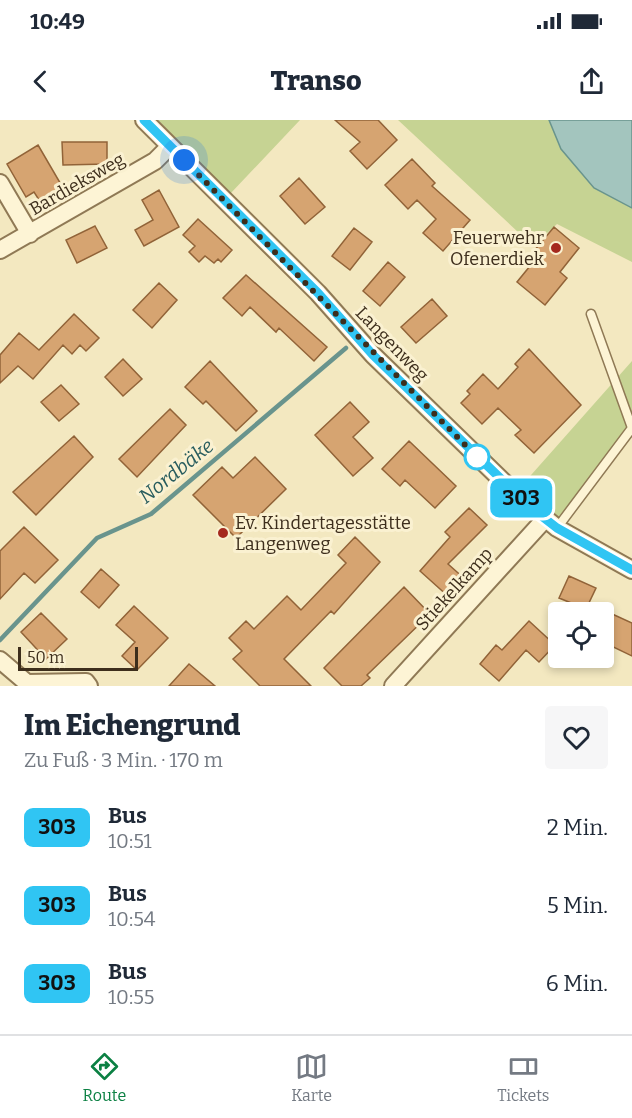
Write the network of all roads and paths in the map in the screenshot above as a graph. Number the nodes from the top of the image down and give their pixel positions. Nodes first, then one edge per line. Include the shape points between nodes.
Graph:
1 (144, 120) edge
2 (170, 146) junction
3 (0, 183) edge
4 (30, 234) junction
5 (0, 250) edge
6 (591, 314) dead end
7 (632, 428) edge
8 (551, 524) junction
9 (632, 570) edge
10 (0, 660) edge
11 (89, 686) edge
12 (393, 686) edge

1 - 2 street, Langenweg
2 - 4 street, Bardieksweg via 155,161
2 - 8 street, Langenweg via 318,293 381,363
3 - 4 street
4 - 5 street, Bardieksweg
6 - 7 lane
7 - 8 lane
8 - 9 street, Langenweg
8 - 12 street, Stiekelkamp
10 - 11 street via 27,683 86,682

